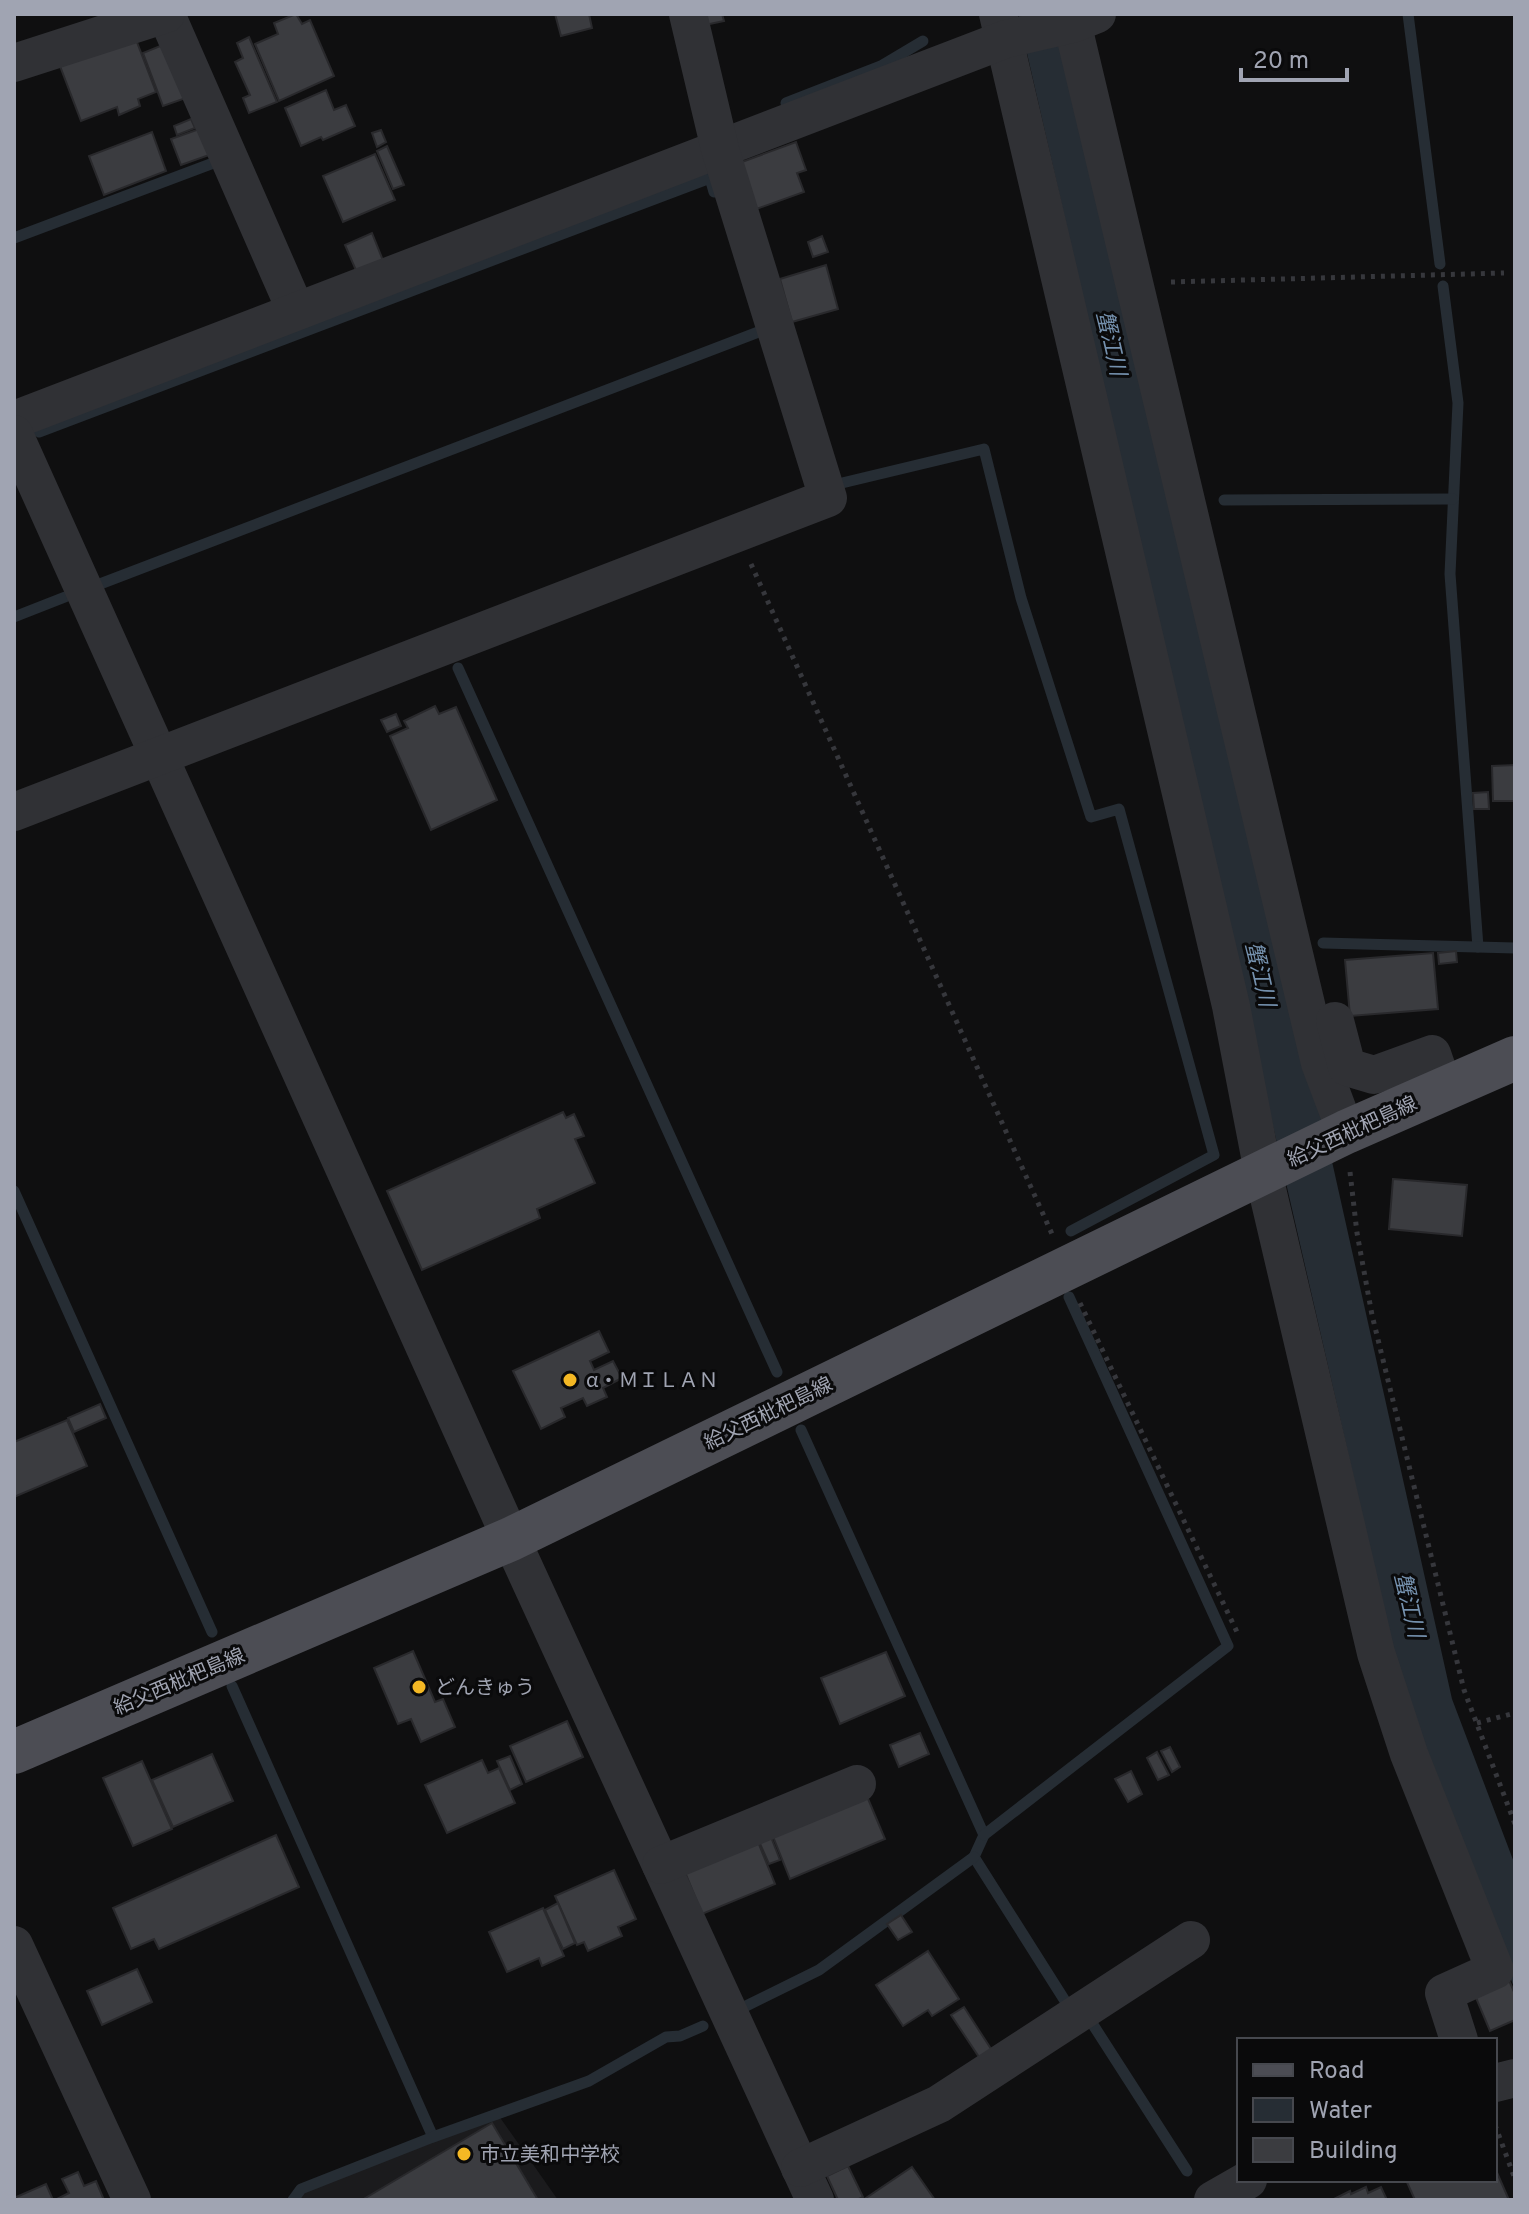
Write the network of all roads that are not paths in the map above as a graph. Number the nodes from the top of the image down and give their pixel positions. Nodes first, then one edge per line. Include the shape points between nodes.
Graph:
1 (166, 14) edge
2 (688, 14) edge
3 (1080, 17) edge
4 (1002, 26) edge
5 (14, 63) edge
6 (720, 149) junction
7 (296, 311) junction
8 (14, 420) edge
9 (14, 434) edge
10 (158, 757) junction
11 (14, 812) edge
12 (1315, 948) dead end
13 (1515, 1058) edge
14 (1444, 1089) junction
15 (1346, 1132) junction
16 (1263, 1172) junction
17 (511, 1539) junction
18 (14, 1752) edge
19 (857, 1784) dead end
20 (661, 1865) junction
21 (1191, 1940) dead end
22 (14, 1945) edge
23 (1458, 2038) edge
24 (1244, 2182) edge
25 (807, 2184) edge
26 (132, 2200) edge
27 (1213, 2200) edge

1 - 5 street
1 - 7 street
2 - 6 street
3 - 4 street
3 - 15 street via 1134,283 1320,1063
4 - 6 street
4 - 16 street via 1231,1006
6 - 7 street
6 - 10 street via 828,498
7 - 8 street
9 - 10 street
10 - 11 street
10 - 17 street
12 - 14 street via 1347,1067 1374,1075 1432,1054
13 - 14 main road, 給父西枇杷島線
14 - 15 main road, 給父西枇杷島線
15 - 16 main road, 給父西枇杷島線
16 - 17 main road, 給父西枇杷島線
16 - 23 street via 1376,1653 1409,1754 1495,1970 1444,1993
17 - 18 main road, 給父西枇杷島線
17 - 20 street
19 - 20 street
20 - 25 street
21 - 25 street
22 - 26 street
24 - 27 street

